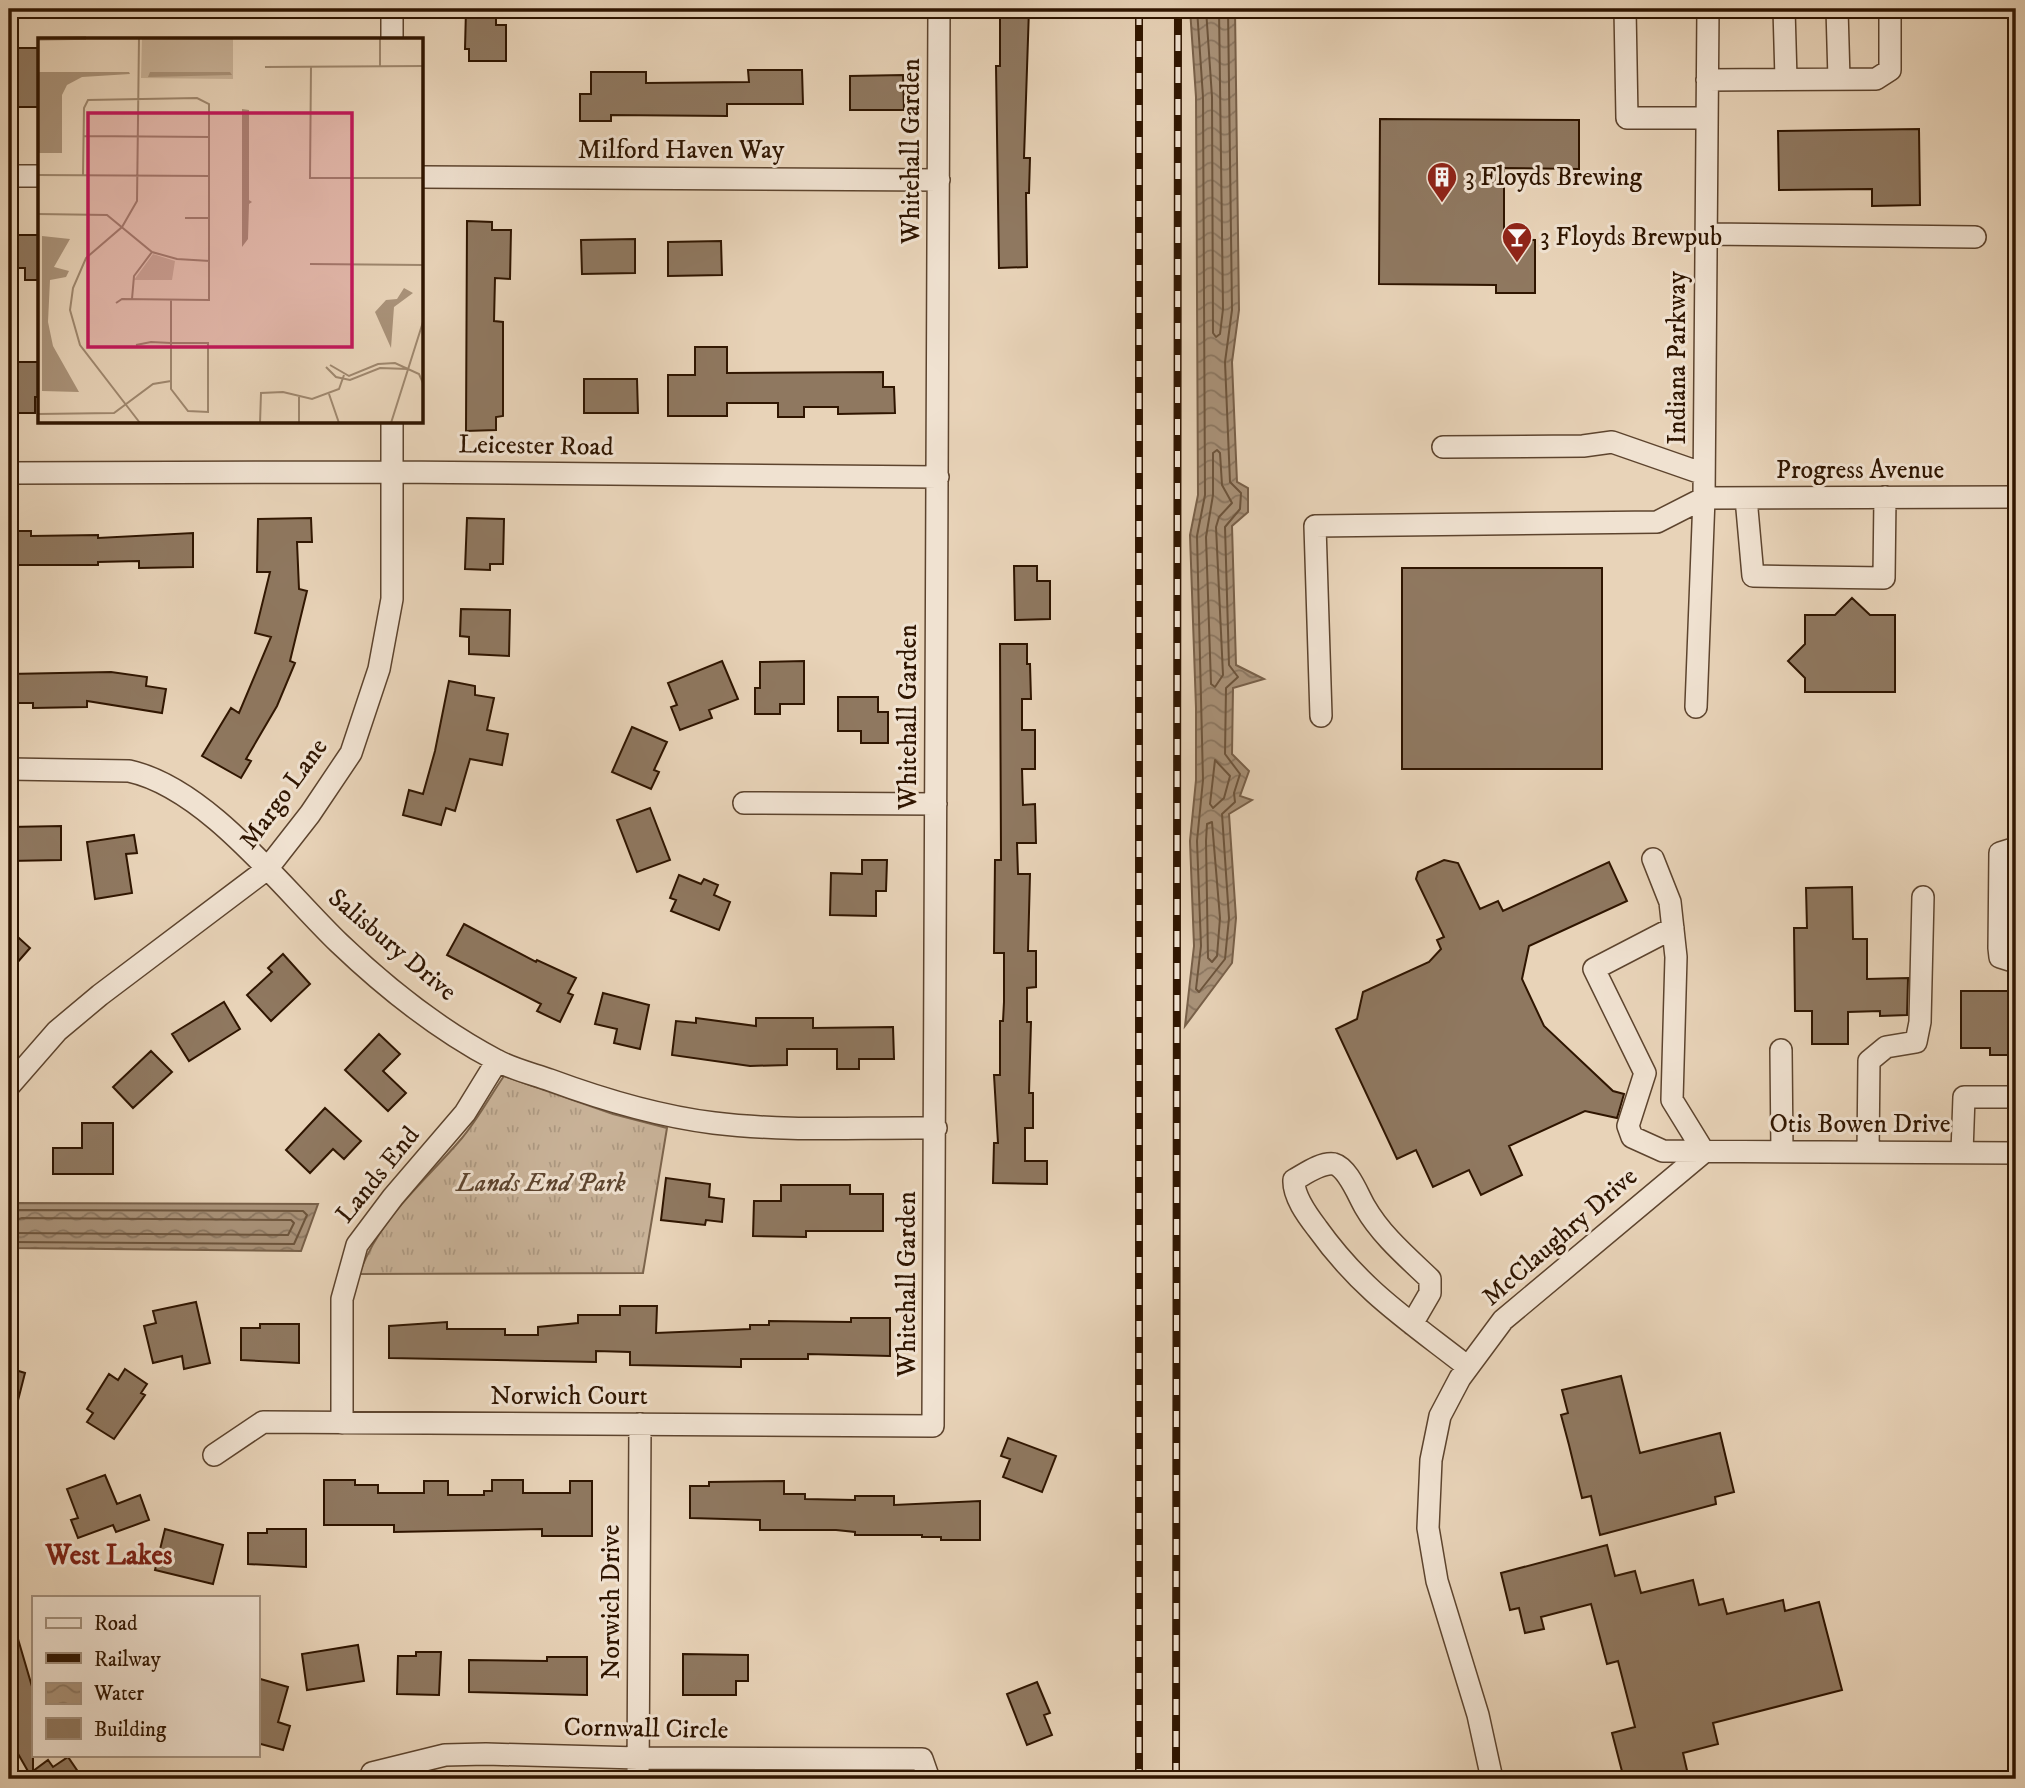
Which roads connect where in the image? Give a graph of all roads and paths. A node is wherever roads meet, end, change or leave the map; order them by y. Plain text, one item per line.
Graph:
1 (392, 9) edge
2 (939, 9) edge
3 (1625, 9) edge
4 (1707, 9) edge
5 (1784, 9) edge
6 (1837, 9) edge
7 (1890, 9) edge
8 (392, 38) edge
9 (1786, 79) junction
10 (1839, 79) junction
11 (1707, 80) junction
12 (1707, 118) junction
13 (9, 176) edge
14 (38, 176) edge
15 (424, 177) edge
16 (939, 180) junction
17 (1706, 234) junction
18 (1975, 237) dead end
19 (392, 424) edge
20 (1444, 447) dead end
21 (392, 472) junction
22 (9, 473) edge
23 (1704, 474) junction
24 (938, 477) junction
25 (1885, 497) junction
26 (2016, 497) edge
27 (1704, 498) junction
28 (1746, 498) junction
29 (1696, 707) dead end
30 (1321, 716) dead end
31 (9, 769) edge
32 (744, 803) dead end
33 (936, 804) junction
34 (2016, 848) edge
35 (1653, 859) dead end
36 (267, 869) junction
37 (1923, 897) dead end
38 (1673, 928) junction
39 (2016, 961) edge
40 (1781, 1050) dead end
41 (496, 1060) junction
42 (1645, 1073) junction
43 (9, 1086) edge
44 (2016, 1097) edge
45 (1672, 1100) junction
46 (936, 1128) junction
47 (1704, 1152) junction
48 (1782, 1152) junction
49 (1868, 1152) junction
50 (1962, 1152) junction
51 (2016, 1153) edge
52 (1412, 1324) junction
53 (1468, 1367) junction
54 (342, 1423) junction
55 (640, 1424) junction
56 (933, 1426) joint
57 (214, 1455) dead end
58 (638, 1769) edge
59 (926, 1769) edge
60 (372, 1773) dead end
61 (1492, 1779) edge

1 - 8 street
2 - 16 street, Whitehall Garden
3 - 12 street
4 - 11 street, Indiana Parkway
5 - 9 street
6 - 10 street
7 - 10 street
9 - 10 street
9 - 11 street
11 - 12 street, Indiana Parkway
12 - 17 street, Indiana Parkway
13 - 14 street
15 - 16 street, Milford Haven Way
16 - 24 street, Whitehall Garden
17 - 18 street
17 - 23 street, Indiana Parkway
19 - 21 street, Margo Lane
20 - 23 street
21 - 22 street, Leicester Road
21 - 24 street, Leicester Road
21 - 36 street, Margo Lane
23 - 27 street, Indiana Parkway
24 - 33 street, Whitehall Garden
25 - 26 street, Progress Avenue
25 - 28 street, Progress Avenue
25 - 28 street
27 - 28 street, Progress Avenue
27 - 29 street, Indiana Parkway
27 - 30 street
31 - 36 street, Salisbury Drive
32 - 33 street
33 - 46 street, Whitehall Garden
34 - 39 street
35 - 38 street
36 - 41 street, Salisbury Drive
36 - 43 street, Margo Lane
37 - 49 street
38 - 42 street
38 - 45 street
40 - 48 street
41 - 46 street, Salisbury Drive
41 - 54 street, Lands End
42 - 45 street
42 - 47 street, Otis Bowen Drive
44 - 50 street
45 - 47 street
46 - 56 street, Whitehall Garden
47 - 48 street, Otis Bowen Drive
47 - 53 street, McClaughry Drive
48 - 49 street, Otis Bowen Drive
49 - 50 street, Otis Bowen Drive
50 - 51 street, Otis Bowen Drive
52 - 52 street
52 - 53 street
53 - 61 street, McClaughry Drive
54 - 55 street, Norwich Court
54 - 57 street, Norwich Court
55 - 56 street, Norwich Court
55 - 58 street, Norwich Drive
58 - 59 street, Cornwall Circle
58 - 60 street, Cornwall Circle

